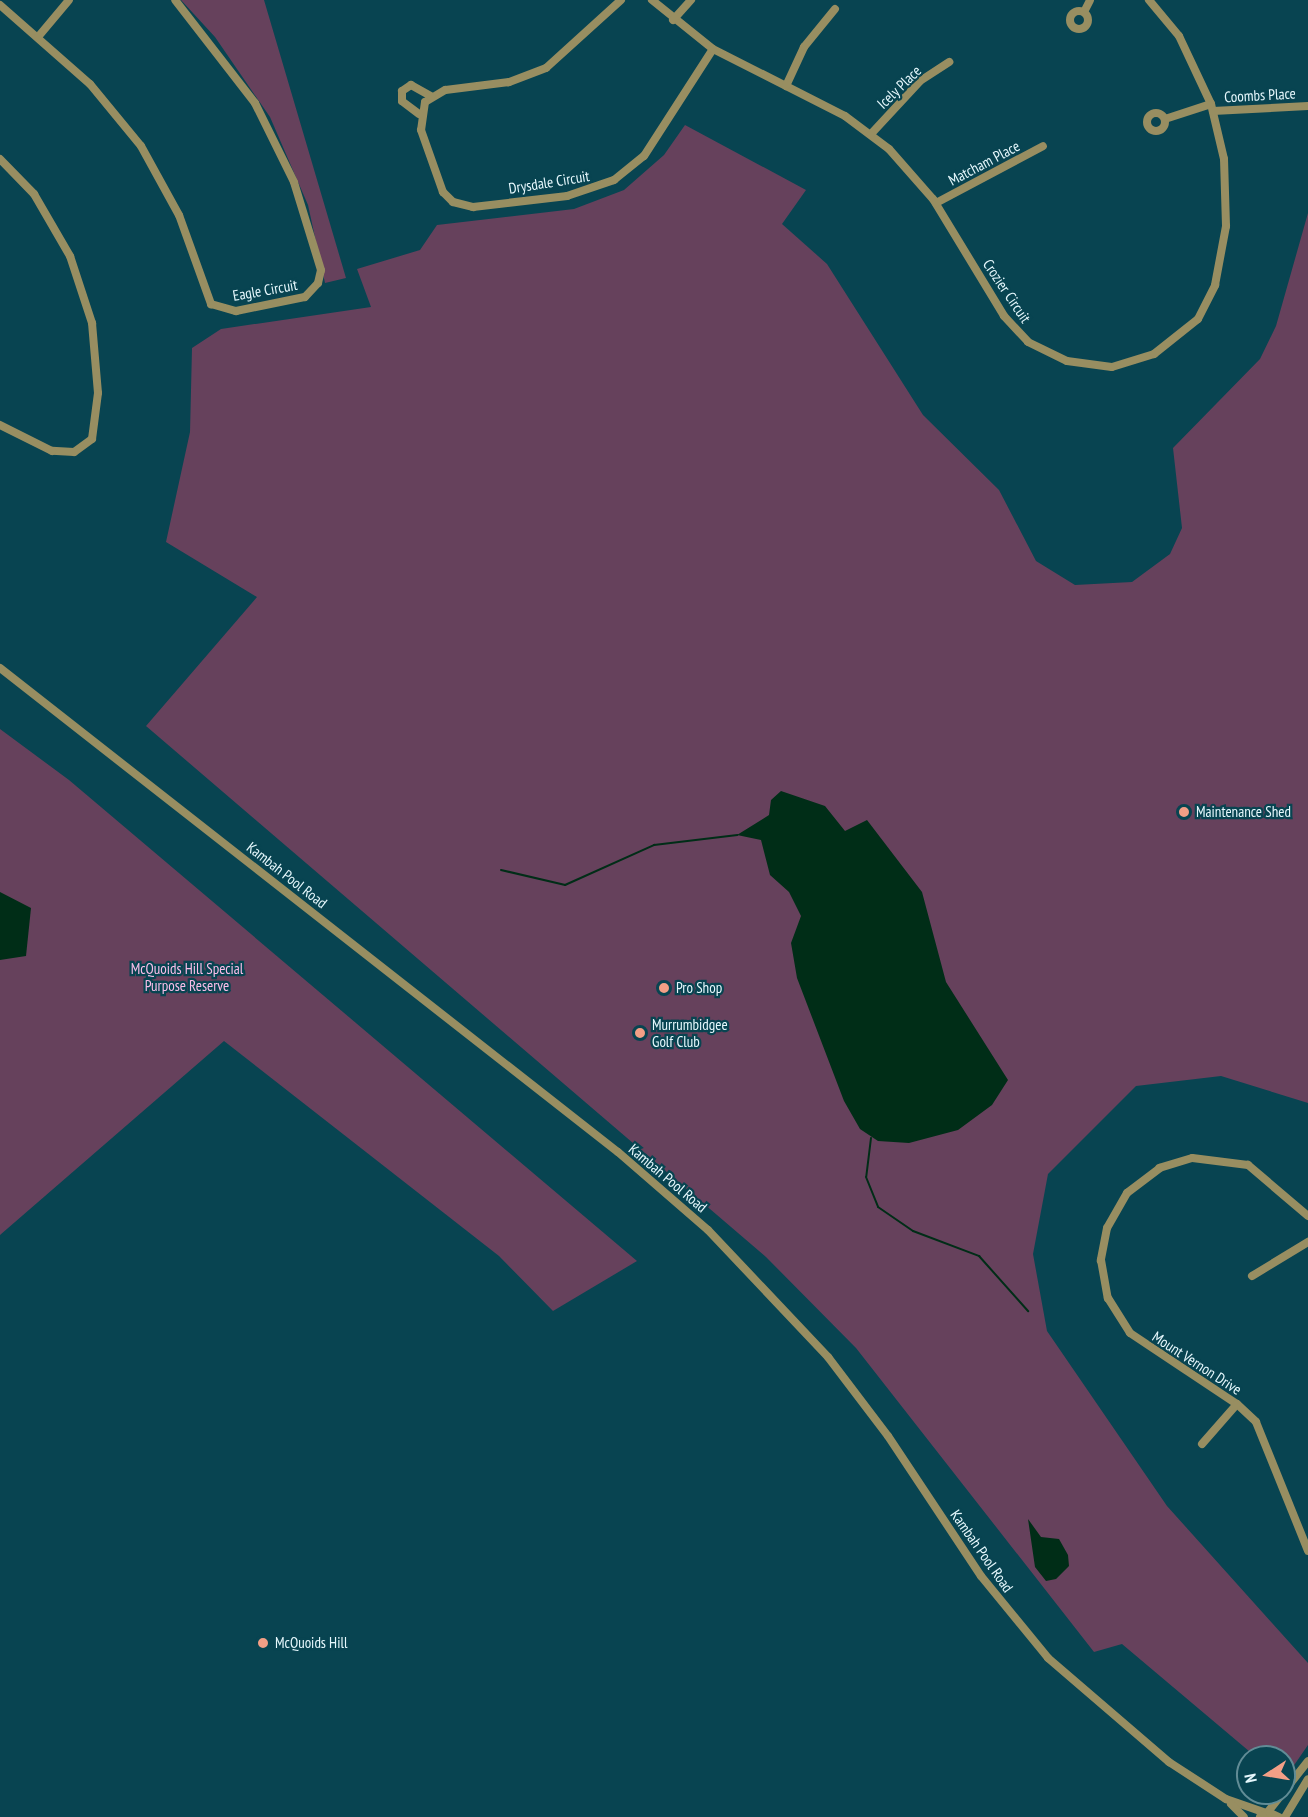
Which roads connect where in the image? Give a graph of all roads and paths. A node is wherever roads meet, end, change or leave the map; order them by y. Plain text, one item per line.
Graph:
1 (69, 0) edge
2 (175, 0) edge
3 (621, 0) edge
4 (652, 0) edge
5 (691, 0) edge
6 (1090, 0) edge
7 (1149, 0) edge
8 (0, 5) edge
9 (835, 9) dead end
10 (1084, 12) dead end
11 (673, 20) junction
12 (38, 37) junction
13 (714, 49) junction
14 (949, 62) dead end
15 (786, 86) junction
16 (431, 96) junction
17 (1308, 106) edge
18 (1212, 107) junction
19 (419, 114) junction
20 (1165, 119) dead end
21 (871, 134) junction
22 (1043, 146) dead end
23 (0, 159) edge
24 (936, 202) junction
25 (0, 425) edge
26 (0, 668) edge
27 (1308, 1216) edge
28 (1308, 1242) edge
29 (1252, 1276) dead end
30 (1237, 1404) junction
31 (1202, 1444) dead end
32 (1308, 1551) edge
33 (1308, 1761) edge
34 (1308, 1779) edge
35 (1226, 1799) junction
36 (1264, 1814) edge
37 (1245, 1817) edge
38 (1279, 1817) edge
39 (1285, 1817) edge

1 - 12 street
2 - 12 street, Eagle Circuit
3 - 16 street, Drysdale Circuit
4 - 11 street, Crozier Circuit
5 - 11 street
6 - 10 street
7 - 18 street, Crozier Circuit
8 - 12 street, Eagle Circuit
9 - 15 street
11 - 13 street, Crozier Circuit
13 - 15 street, Crozier Circuit
13 - 19 street, Drysdale Circuit
14 - 21 street, Icely Place
15 - 21 street, Crozier Circuit
16 - 19 street
16 - 19 street, Drysdale Circuit
17 - 18 street, Coombs Place
18 - 20 street
18 - 24 street, Crozier Circuit
21 - 24 street, Crozier Circuit
22 - 24 street, Matcham Place
23 - 25 street
26 - 35 street, Kambah Pool Road
27 - 30 street, Mount Vernon Drive
28 - 29 street
30 - 31 street
30 - 32 street, Mount Vernon Drive
33 - 36 street
34 - 39 street
35 - 36 street, Kambah Pool Road
35 - 37 street, Kambah Pool Road
36 - 38 street, Kambah Pool Road

